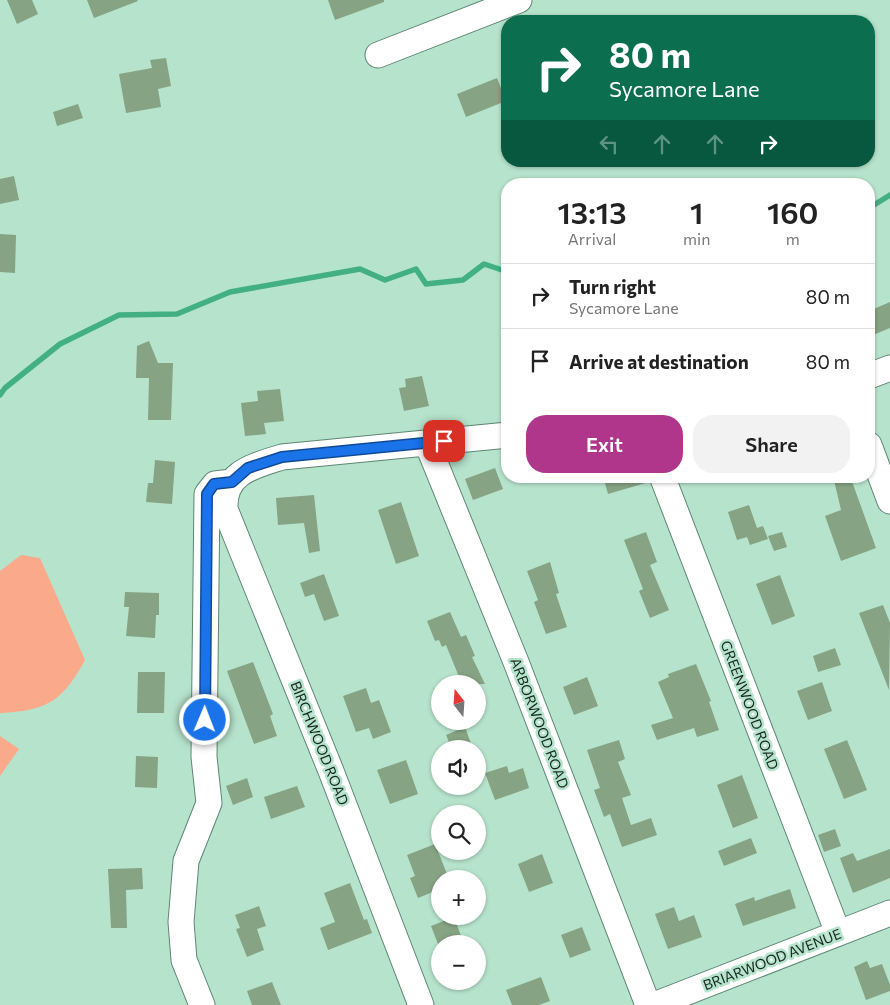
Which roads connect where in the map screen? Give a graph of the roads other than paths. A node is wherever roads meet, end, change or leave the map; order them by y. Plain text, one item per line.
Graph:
1 (518, 0) edge
2 (378, 55) dead end
3 (890, 368) edge
4 (875, 374) edge
5 (501, 436) edge
6 (427, 443) junction
7 (875, 461) edge
8 (232, 482) junction
9 (665, 483) edge
10 (890, 500) edge
11 (890, 913) edge
12 (838, 934) junction
13 (202, 1005) edge
14 (421, 1005) edge
15 (648, 1005) edge
16 (654, 1005) edge

1 - 2 street
3 - 4 street
5 - 6 street
6 - 8 street
6 - 15 street, ARBORWOOD ROAD
7 - 10 street
8 - 13 street
8 - 14 street, BIRCHWOOD ROAD
9 - 12 street, GREENWOOD ROAD
11 - 12 street, BRIARWOOD AVENUE
12 - 16 street, BRIARWOOD AVENUE

